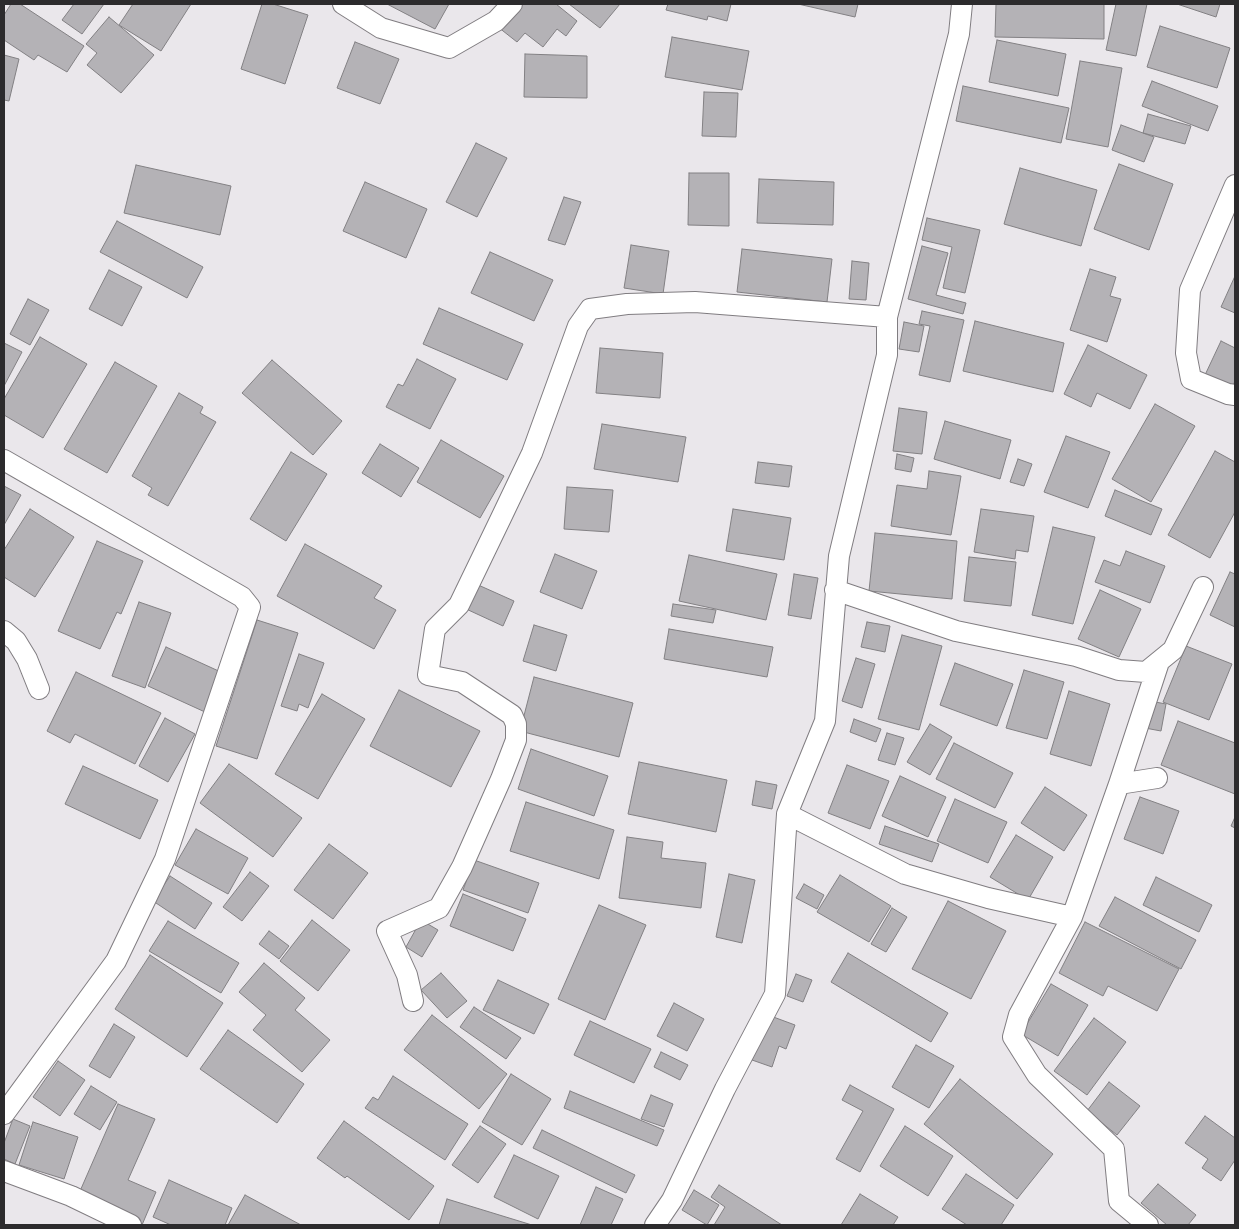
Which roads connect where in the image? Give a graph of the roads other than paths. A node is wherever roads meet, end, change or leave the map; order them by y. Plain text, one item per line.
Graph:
1 (343, 4) edge
2 (512, 4) edge
3 (962, 4) edge
4 (1235, 185) edge
5 (887, 317) junction
6 (1235, 394) edge
7 (4, 460) edge
8 (1203, 587) dead end
9 (835, 590) junction
10 (4, 632) edge
11 (1159, 662) junction
12 (39, 689) dead end
13 (1157, 778) dead end
14 (1119, 784) junction
15 (787, 814) junction
16 (1072, 917) junction
17 (413, 1001) dead end
18 (4, 1114) edge
19 (4, 1171) edge
20 (131, 1225) edge
21 (655, 1225) edge
22 (1148, 1225) edge

1 - 2 street
3 - 5 street
4 - 6 street
5 - 9 street
5 - 17 street
7 - 18 street
8 - 11 street
9 - 11 street
9 - 15 street
10 - 12 street
11 - 14 street
13 - 14 street
14 - 16 street
15 - 16 street
15 - 21 street
16 - 22 street
19 - 20 street

